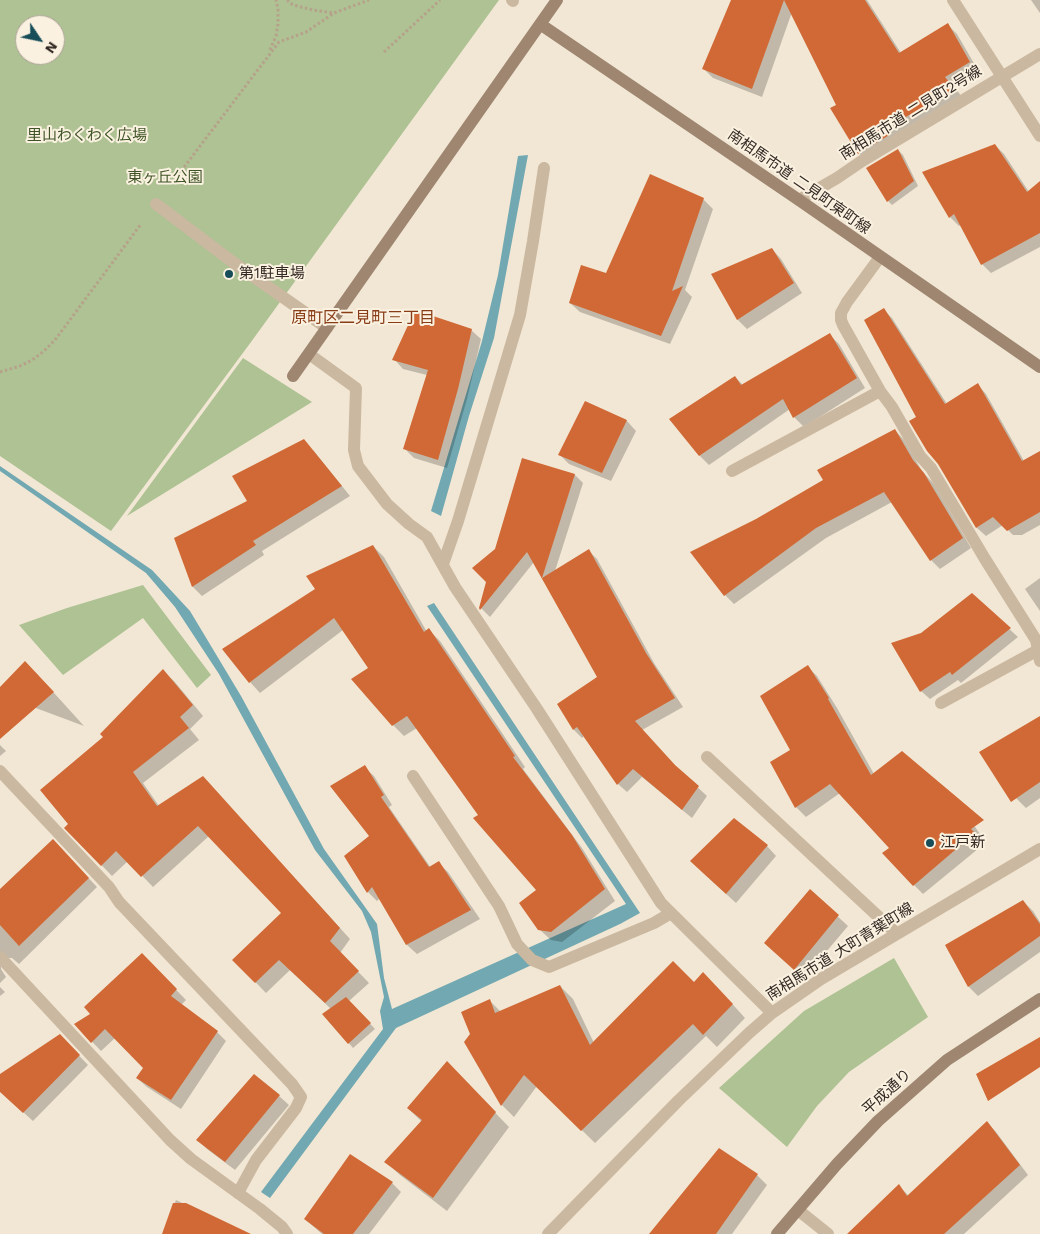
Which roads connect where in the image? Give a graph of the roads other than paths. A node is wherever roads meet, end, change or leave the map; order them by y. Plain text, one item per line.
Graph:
1 (557, 0) edge
2 (953, 0) edge
3 (540, 24) junction
4 (1040, 54) edge
5 (1003, 76) junction
6 (1040, 136) edge
7 (544, 168) dead end
8 (799, 200) junction
9 (156, 204) road end
10 (880, 257) junction
11 (327, 328) junction
12 (309, 354) junction
13 (1040, 367) edge
14 (293, 376) dead end
15 (880, 391) junction
16 (732, 471) dead end
17 (443, 564) junction
18 (1039, 655) edge
19 (941, 703) dead end
20 (707, 756) dead end
21 (0, 771) edge
22 (413, 776) dead end
23 (1038, 854) edge
24 (671, 913) junction
25 (897, 934) junction
26 (0, 957) edge
27 (1040, 999) edge
28 (772, 1013) junction
29 (238, 1193) junction
30 (798, 1210) junction
31 (288, 1234) edge
32 (548, 1234) edge
33 (777, 1234) edge
34 (828, 1234) edge

1 - 3 street
2 - 5 street
3 - 8 street, 南相馬市道 二見町東町線
3 - 11 street
4 - 5 street, 南相馬市道 二見町2号線
5 - 6 street
5 - 8 street, 南相馬市道 二見町2号線
7 - 17 street
8 - 10 street, 南相馬市道 二見町東町線
9 - 11 street
10 - 13 street, 南相馬市道 二見町東町線
10 - 15 street
11 - 12 street
12 - 14 street
12 - 17 street
15 - 16 street
15 - 18 street
17 - 24 street
18 - 19 street
20 - 25 street
21 - 29 street
22 - 24 street
23 - 25 street, 南相馬市道 大町青葉町線
24 - 28 street
25 - 28 street, 南相馬市道 大町青葉町線
26 - 29 street
27 - 30 street, 平成通り
28 - 32 street, 南相馬市道 大町青葉町線
29 - 31 street
30 - 33 street, 平成通り
30 - 34 street

